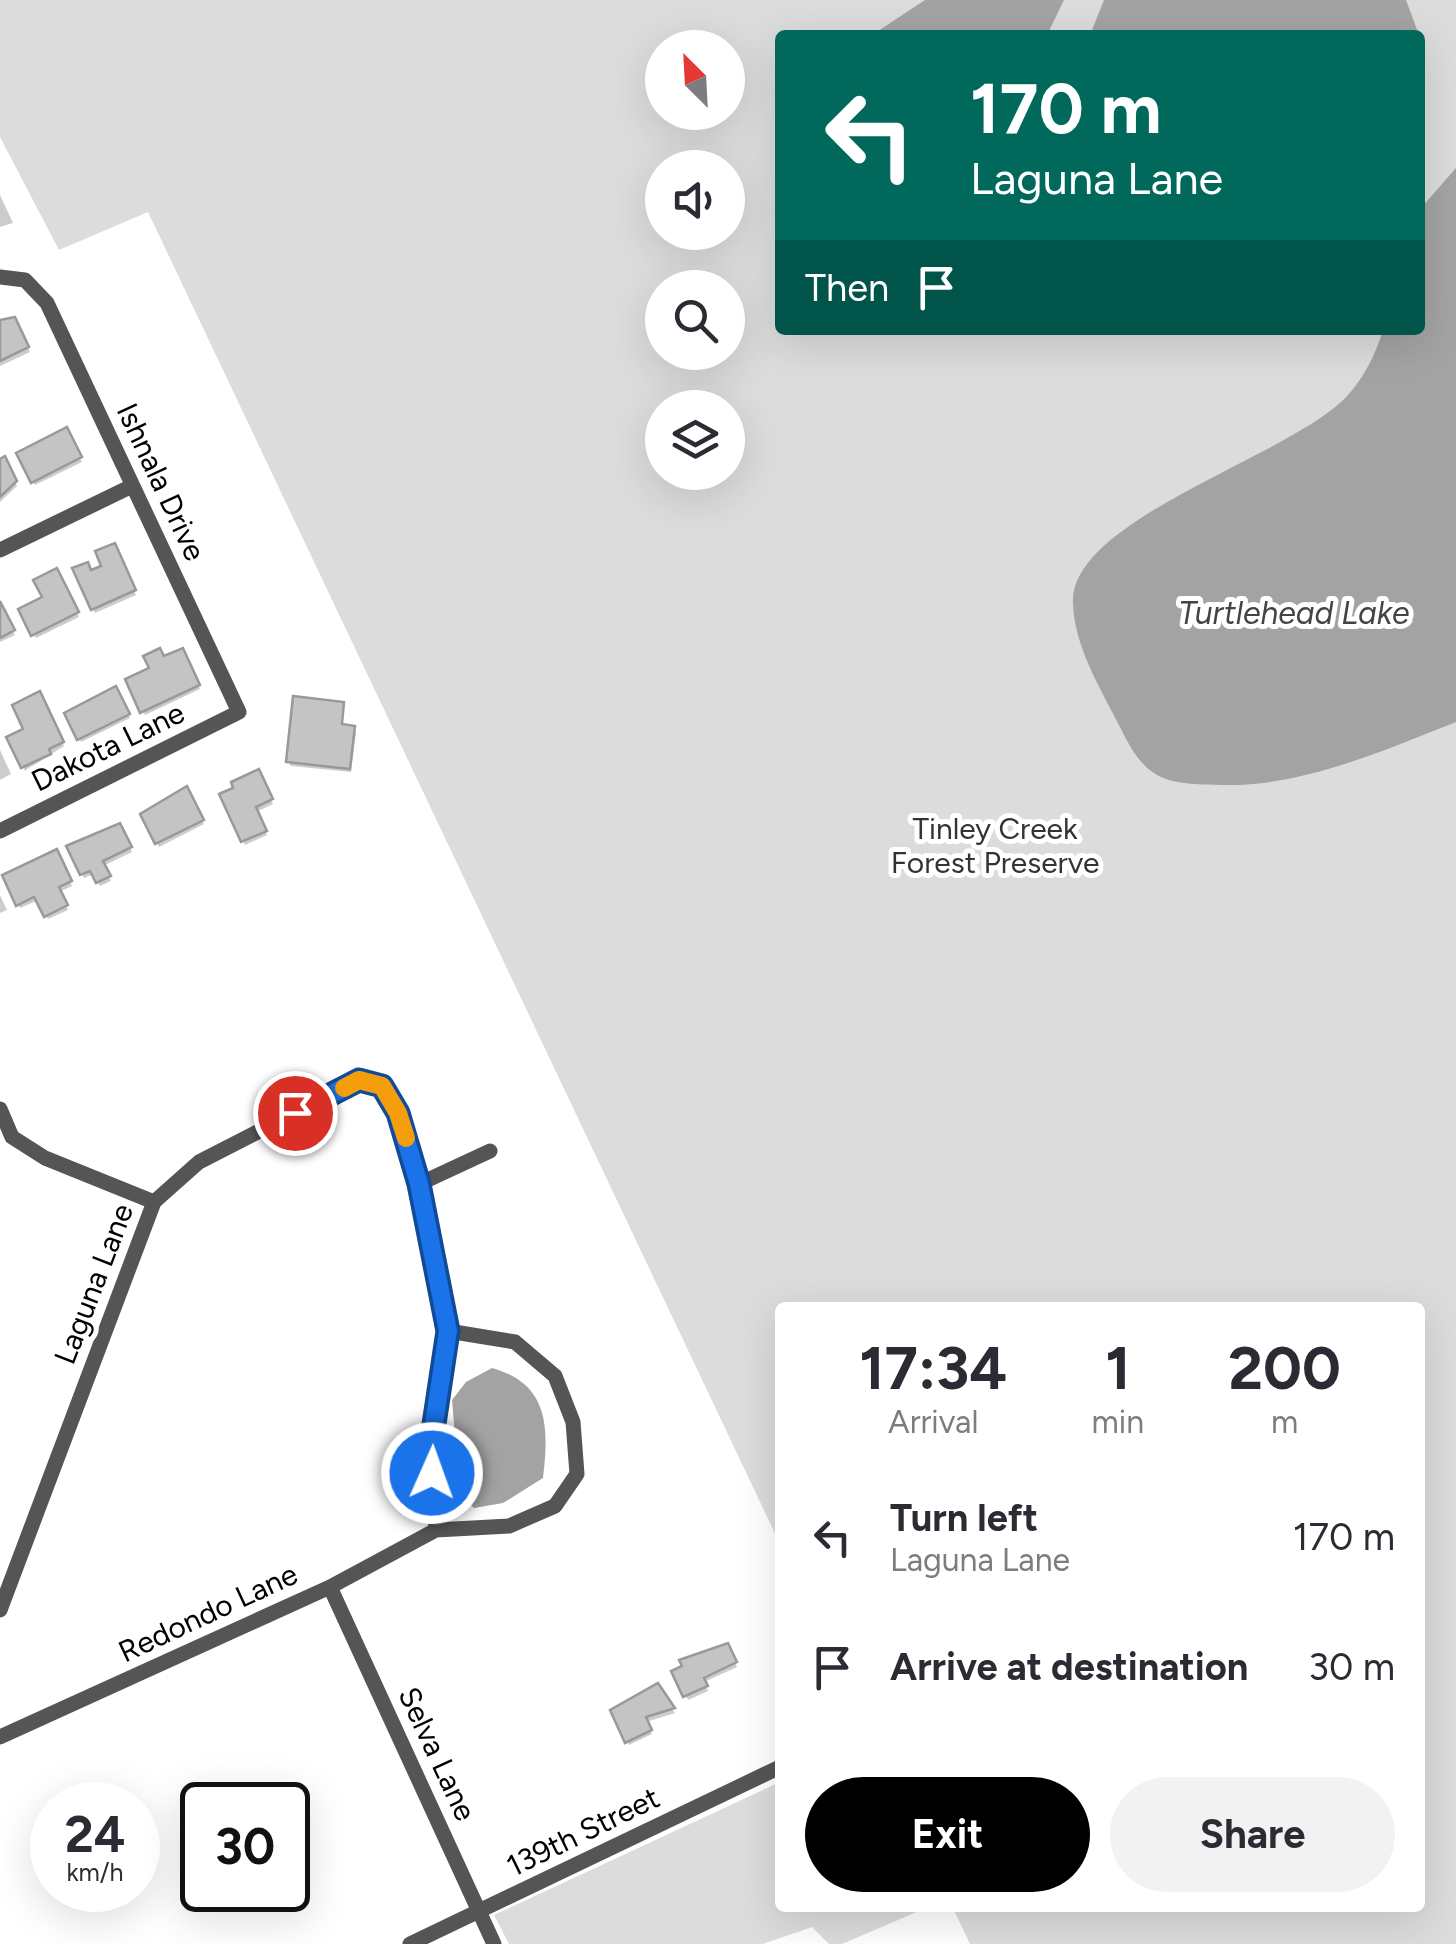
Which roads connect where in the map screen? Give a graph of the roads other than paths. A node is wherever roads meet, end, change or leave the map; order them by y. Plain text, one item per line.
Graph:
1 (0, 277) edge
2 (132, 486) junction
3 (0, 550) edge
4 (240, 712) joint
5 (0, 831) edge
6 (0, 1110) edge
7 (490, 1151) dead end
8 (419, 1184) junction
9 (154, 1202) junction
10 (448, 1331) junction
11 (436, 1530) junction
12 (330, 1588) junction
13 (0, 1610) edge
14 (0, 1737) edge
15 (775, 1769) edge
16 (479, 1912) junction
17 (410, 1944) edge
18 (494, 1944) edge

1 - 2 street, Ishnala Drive
2 - 3 street
2 - 4 street, Ishnala Drive
4 - 5 street, Dakota Lane
6 - 9 street
7 - 8 street
8 - 9 street, Laguna Lane
8 - 10 street
9 - 13 street, Laguna Lane
10 - 11 street
10 - 11 street, Redondo Lane
11 - 12 street, Redondo Lane
12 - 14 street, Redondo Lane
12 - 16 street, Selva Lane
15 - 16 street, 139th Street
16 - 17 street, 139th Street
16 - 18 street, Selva Lane

